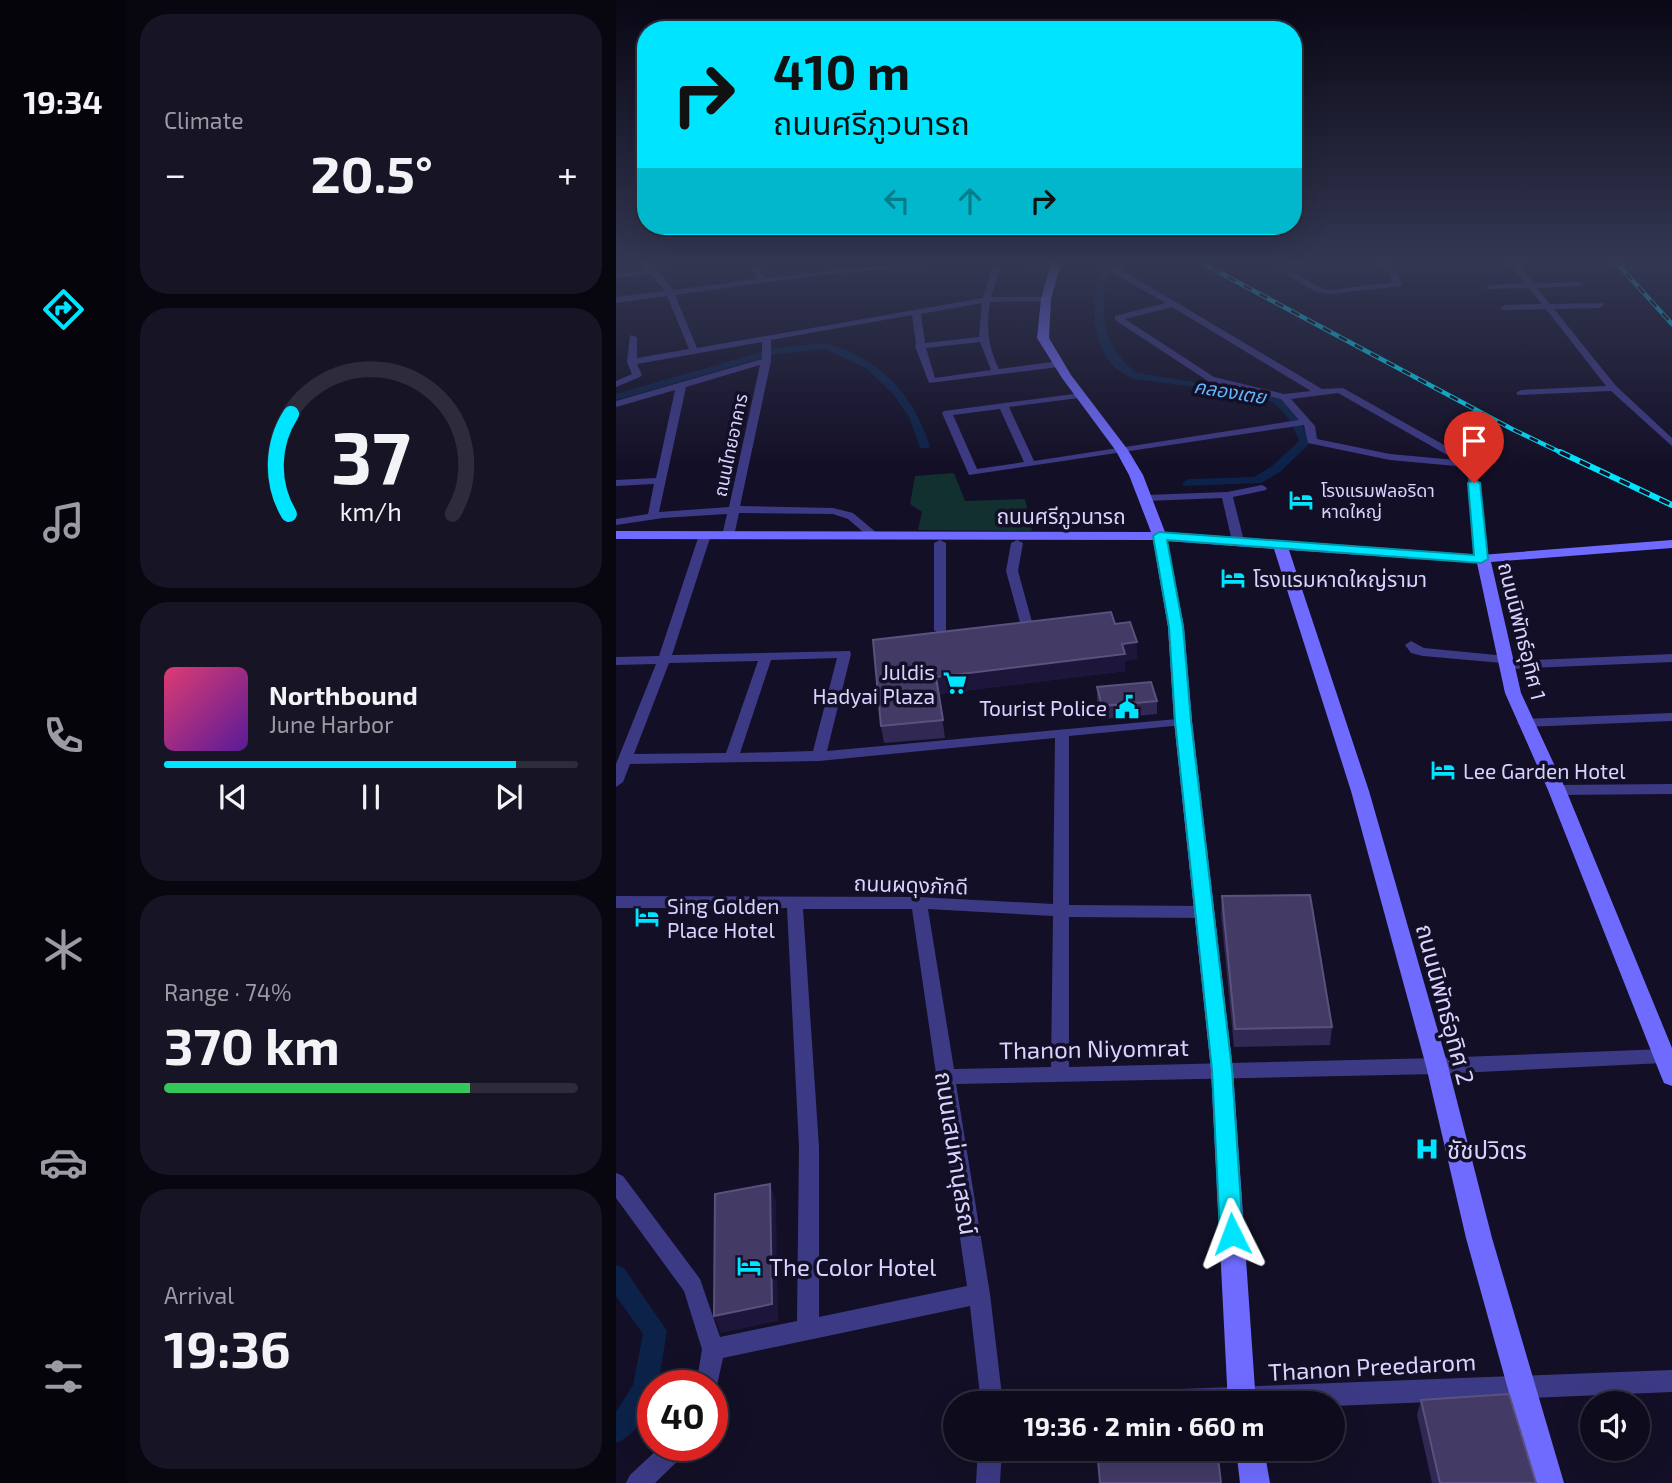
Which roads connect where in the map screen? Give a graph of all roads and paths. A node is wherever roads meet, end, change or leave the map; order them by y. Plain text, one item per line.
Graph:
1 (685, 329) edge
2 (831, 329) edge
3 (919, 329) edge
4 (983, 329) edge
5 (1044, 329) edge
6 (1135, 329) edge
7 (1216, 329) edge
8 (1567, 329) edge
9 (633, 337) dead end
10 (982, 339) junction
11 (767, 342) junction
12 (919, 346) junction
13 (694, 351) junction
14 (766, 359) junction
15 (632, 362) junction
16 (1059, 364) junction
17 (996, 372) junction
18 (616, 384) edge
19 (681, 386) junction
20 (1613, 388) junction
21 (1320, 392) junction
22 (1521, 393) dead end
23 (1079, 395) junction
24 (1284, 397) junction
25 (616, 404) edge
26 (1003, 405) junction
27 (1306, 422) junction
28 (1672, 443) edge
29 (1122, 450) junction
30 (1030, 464) junction
31 (1472, 465) junction
32 (660, 481) junction
33 (616, 484) edge
34 (1262, 488) dead end
35 (1227, 495) junction
36 (1146, 498) junction
37 (734, 511) junction
38 (653, 516) junction
39 (616, 522) edge
40 (616, 535) edge
41 (729, 536) junction
42 (874, 536) junction
43 (703, 538) junction
44 (1160, 540) junction
45 (616, 541) edge
46 (1238, 541) junction
47 (940, 543) junction
48 (1017, 543) junction
49 (1672, 544) edge
50 (1281, 547) junction
51 (1672, 555) edge
52 (1484, 563) junction
53 (1026, 622) edge
54 (940, 630) edge
55 (1411, 645) dead end
56 (766, 657) junction
57 (1672, 657) edge
58 (664, 660) junction
59 (616, 661) edge
60 (1507, 662) junction
61 (1672, 717) edge
62 (1183, 721) junction
63 (1524, 723) junction
64 (1062, 733) junction
65 (819, 756) junction
66 (731, 758) junction
67 (626, 759) junction
68 (616, 782) edge
69 (1672, 789) edge
70 (1557, 790) junction
71 (616, 902) edge
72 (795, 902) junction
73 (919, 903) junction
74 (1062, 911) junction
75 (1204, 912) junction
76 (1664, 1056) junction
77 (1437, 1066) junction
78 (1222, 1070) junction
79 (1060, 1074) junction
80 (1672, 1076) edge
81 (946, 1077) junction
82 (616, 1182) edge
83 (979, 1294) junction
84 (808, 1329) junction
85 (713, 1349) junction
86 (710, 1370) edge
87 (1672, 1381) edge
88 (1523, 1385) junction
89 (990, 1391) edge
90 (1241, 1391) edge
91 (1345, 1395) edge
92 (661, 1461) edge
93 (989, 1461) edge
94 (1252, 1461) edge
95 (638, 1483) edge
96 (988, 1483) edge
97 (1255, 1483) edge
98 (1549, 1483) edge

1 - 13 street
2 - 11 street
3 - 12 street
4 - 10 street
5 - 16 street
6 - 24 street
7 - 21 street
8 - 20 street
9 - 15 street
10 - 12 street
10 - 17 street
11 - 13 street
11 - 14 street, ถนนไทยอาคาร
12 - 17 street
13 - 15 street
14 - 19 street
14 - 37 street, ถนนไทยอาคาร
15 - 18 street
16 - 17 street
16 - 23 street
19 - 25 street
19 - 32 street
20 - 22 street
20 - 28 street
21 - 24 street
21 - 31 street
23 - 26 street
23 - 29 street
24 - 27 street
26 - 30 street
26 - 30 street
27 - 29 street
27 - 31 street
29 - 30 street
29 - 36 street
31 - 52 street, ถนนนิพัทธ์อุทิศ 1
32 - 33 street
32 - 38 street
34 - 35 street
35 - 36 street
35 - 46 street
36 - 44 street
37 - 38 street
37 - 41 street, ถนนไทยอาคาร
37 - 42 street
38 - 39 street
40 - 43 street, ถนนศรีภูวนารถ
41 - 42 street, ถนนศรีภูวนารถ
41 - 43 street, ถนนศรีภูวนารถ
42 - 44 street, ถนนศรีภูวนารถ
43 - 45 street, ถนนศรีภูวนารถ
43 - 47 street, ถนนศรีภูวนารถ
43 - 58 street
44 - 46 street, ถนนศรีภูวนารถ
44 - 48 street, ถนนศรีภูวนารถ
44 - 50 street, ถนนศรีภูวนารถ
44 - 62 street
46 - 50 street, ถนนศรีภูวนารถ
47 - 48 street, ถนนศรีภูวนารถ
47 - 54 street
48 - 53 street
49 - 52 street, ถนนศรีภูวนารถ
50 - 52 street, ถนนศรีภูวนารถ
50 - 77 street, ถนนนิพัทธ์อุทิศ 2
51 - 52 street, ถนนศรีภูวนารถ
52 - 60 street, ถนนนิพัทธ์อุทิศ 1
55 - 60 street
56 - 58 street
56 - 65 street
56 - 66 street
57 - 60 street
58 - 59 street
58 - 67 street
60 - 63 street, ถนนนิพัทธ์อุทิศ 1
61 - 63 street
62 - 64 street
62 - 75 street
63 - 70 street, ถนนนิพัทธ์อุทิศ 1
64 - 65 street
64 - 74 street
65 - 66 street
66 - 67 street
67 - 68 street
69 - 70 street
70 - 76 street, ถนนนิพัทธ์อุทิศ 1
71 - 72 street, ถนนผดุงภักดี
72 - 73 street, ถนนผดุงภักดี
72 - 84 street
73 - 74 street, ถนนผดุงภักดี
73 - 81 street, ถนนเสน่หานุสรณ์
74 - 75 street, ถนนผดุงภักดี
74 - 79 street
75 - 78 street
76 - 77 street, Thanon Niyomrat
76 - 80 street, ถนนนิพัทธ์อุทิศ 1
77 - 78 street, Thanon Niyomrat
77 - 88 street, ถนนนิพัทธ์อุทิศ 2
78 - 79 street, Thanon Niyomrat
78 - 90 street
79 - 81 street, Thanon Niyomrat
81 - 83 street, ถนนเสน่หานุสรณ์
82 - 85 street
83 - 84 street
83 - 89 street, ถนนเสน่หานุสรณ์
84 - 85 street
85 - 86 street
87 - 88 street, Thanon Preedarom
88 - 91 street, Thanon Preedarom
88 - 98 street, ถนนนิพัทธ์อุทิศ 2
92 - 95 street
93 - 96 street
94 - 97 street

